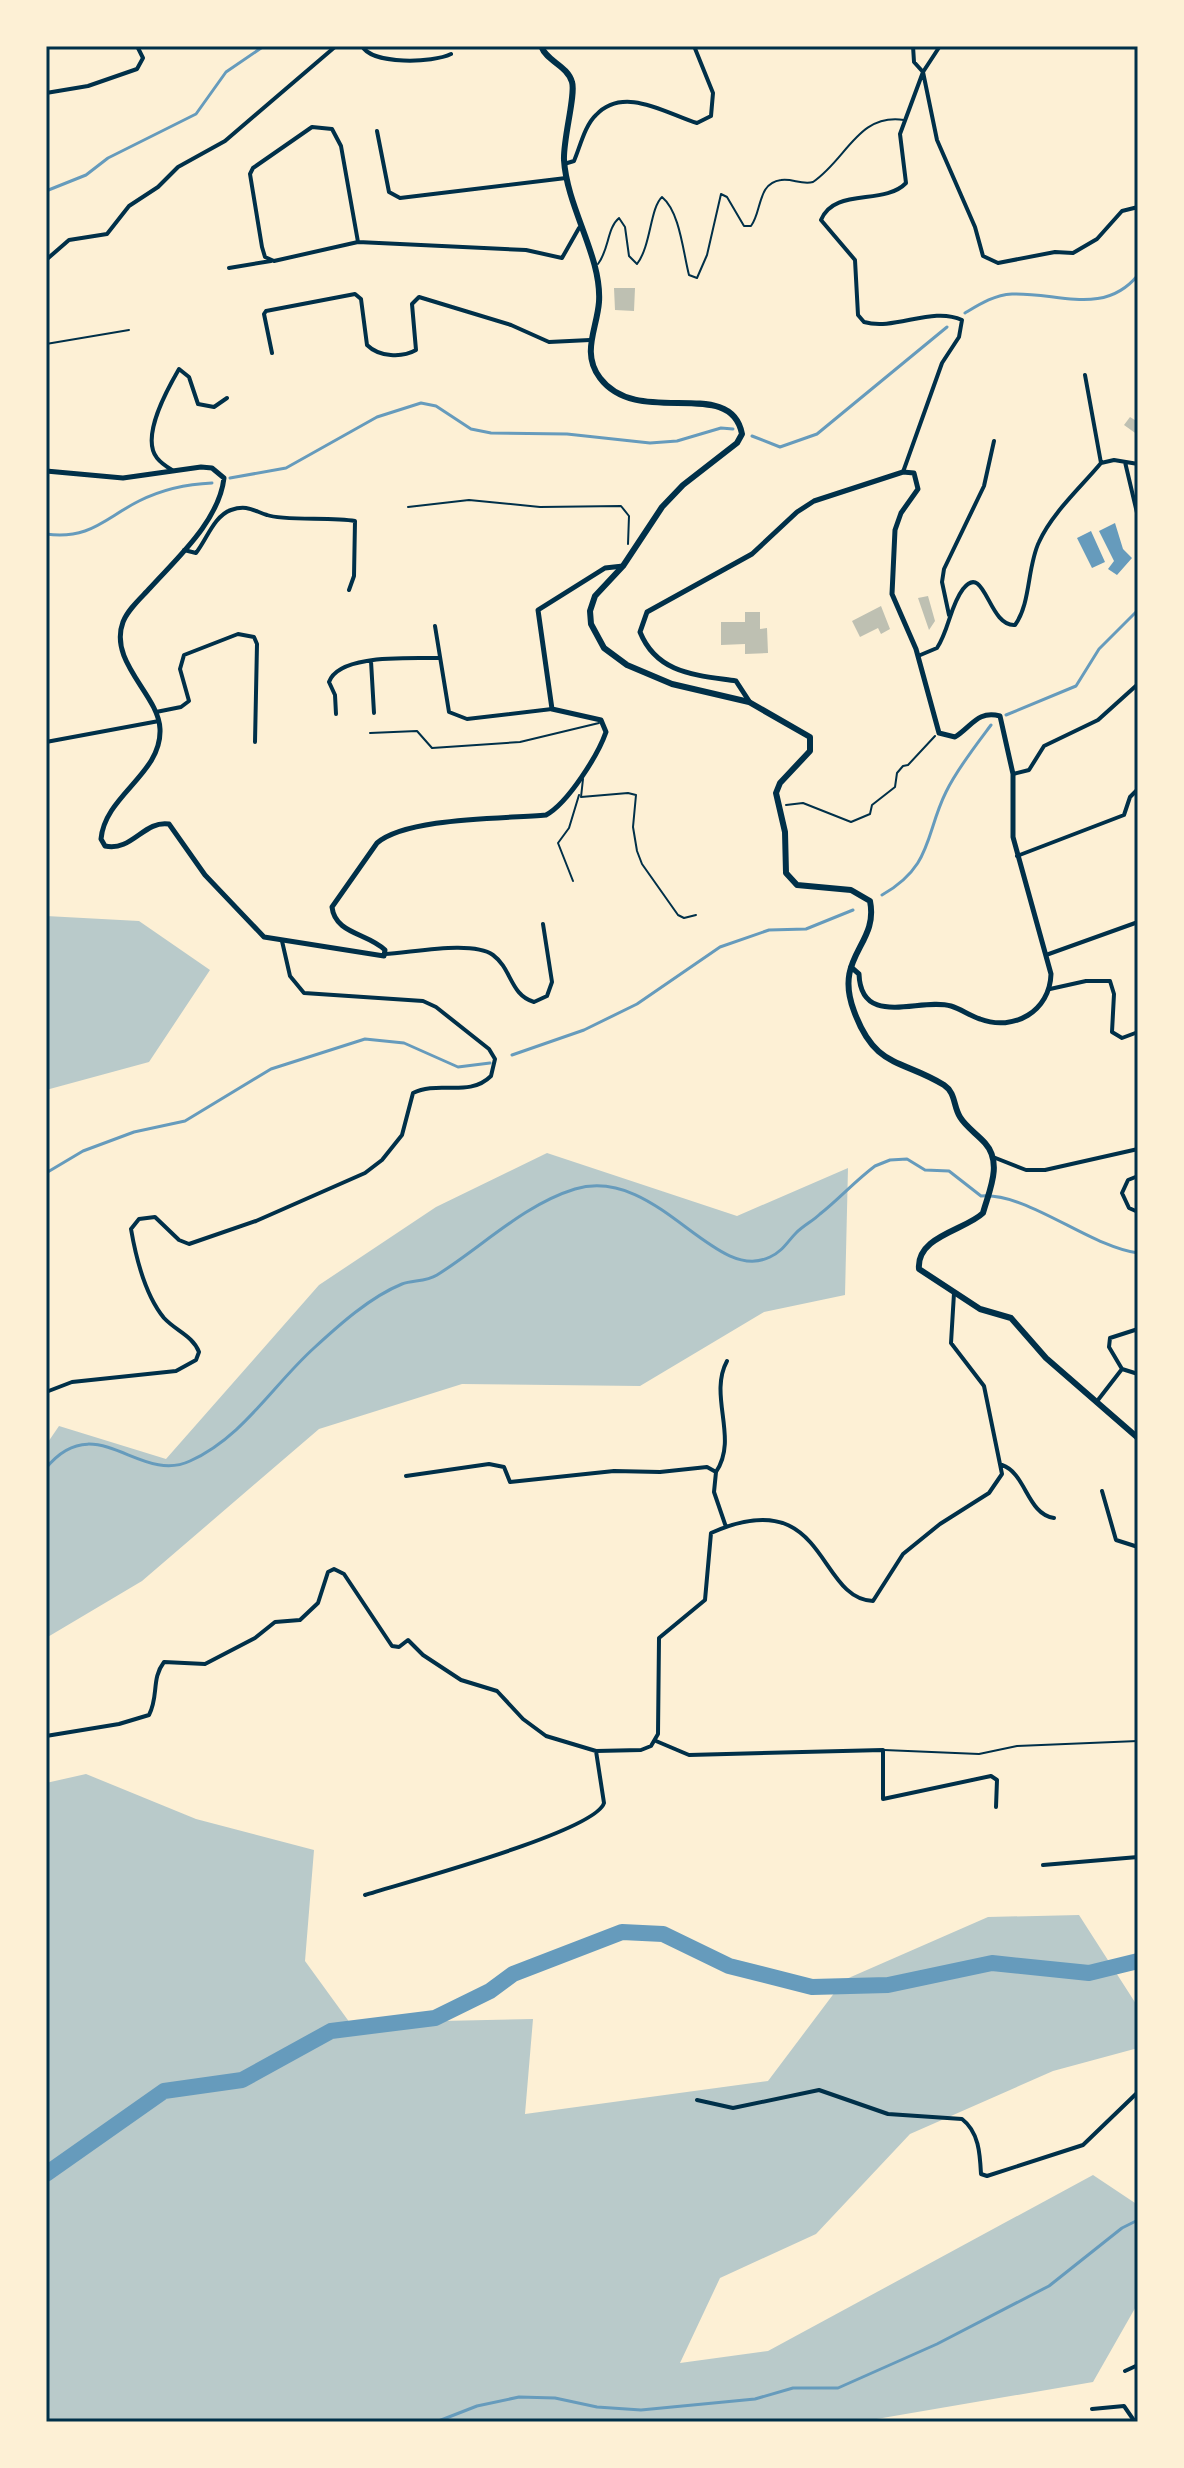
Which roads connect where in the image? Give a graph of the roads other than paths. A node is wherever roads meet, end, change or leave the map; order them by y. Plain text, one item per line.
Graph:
1 (137, 46) edge
2 (336, 46) edge
3 (362, 46) edge
4 (541, 46) edge
5 (694, 46) edge
6 (913, 46) edge
7 (940, 46) edge
8 (451, 54) dead end
9 (923, 72) junction
10 (46, 93) edge
11 (904, 120) junction
12 (377, 131) dead end
13 (564, 164) junction
14 (566, 178) junction
15 (1138, 207) edge
16 (579, 228) junction
17 (358, 242) junction
18 (46, 260) edge
19 (274, 261) junction
20 (593, 266) junction
21 (229, 268) dead end
22 (129, 330) dead end
23 (590, 340) junction
24 (46, 344) edge
25 (272, 353) dead end
26 (1085, 375) dead end
27 (227, 398) dead end
28 (994, 441) dead end
29 (1125, 462) junction
30 (1101, 463) junction
31 (1138, 464) edge
32 (172, 470) junction
33 (46, 471) edge
34 (903, 472) junction
35 (1138, 517) edge
36 (184, 550) junction
37 (623, 566) junction
38 (349, 590) dead end
39 (950, 618) junction
40 (435, 626) dead end
41 (918, 656) junction
42 (440, 658) junction
43 (371, 661) junction
44 (1138, 684) edge
45 (749, 702) junction
46 (552, 709) junction
47 (153, 712) junction
48 (374, 713) dead end
49 (336, 714) dead end
50 (159, 721) junction
51 (604, 722) junction
52 (370, 733) dead end
53 (46, 742) edge
54 (255, 742) dead end
55 (585, 770) junction
56 (1013, 774) junction
57 (1138, 789) edge
58 (580, 794) junction
59 (1017, 856) junction
60 (573, 881) dead end
61 (696, 915) dead end
62 (1138, 922) edge
63 (543, 924) dead end
64 (282, 941) junction
65 (385, 954) junction
66 (1046, 955) junction
67 (849, 965) junction
68 (1050, 989) junction
69 (1138, 1032) edge
70 (1138, 1149) edge
71 (993, 1157) junction
72 (1138, 1176) edge
73 (1138, 1212) edge
74 (955, 1290) junction
75 (1138, 1329) edge
76 (727, 1361) dead end
77 (1122, 1369) junction
78 (1138, 1374) edge
79 (46, 1392) edge
80 (1098, 1400) junction
81 (1138, 1438) edge
82 (1002, 1465) junction
83 (716, 1472) junction
84 (406, 1476) dead end
85 (1102, 1491) dead end
86 (1054, 1518) dead end
87 (726, 1527) junction
88 (1138, 1547) edge
89 (46, 1736) edge
90 (656, 1741) junction
91 (1138, 1741) edge
92 (883, 1750) junction
93 (596, 1751) junction
94 (996, 1807) dead end
95 (1138, 1857) edge
96 (1043, 1865) dead end
97 (365, 1895) dead end
98 (1138, 2092) edge
99 (697, 2100) dead end
100 (1138, 2365) edge
101 (1125, 2371) dead end
102 (1092, 2409) dead end
103 (1135, 2422) edge

1 - 10 street
2 - 18 street
3 - 8 street
4 - 13 main road
5 - 13 street
6 - 9 street
7 - 9 street
9 - 11 street
9 - 15 street
11 - 20 lane
11 - 34 street
12 - 14 street
13 - 14 main road
14 - 16 main road
16 - 17 street
16 - 20 main road
17 - 19 street
17 - 19 street
19 - 21 street
20 - 23 main road
22 - 24 lane
23 - 25 street
23 - 37 main road
26 - 30 street
27 - 32 street
28 - 39 street
29 - 30 street
29 - 31 street
29 - 35 street
30 - 39 street
32 - 33 street
32 - 36 street
34 - 41 street
34 - 45 street
36 - 38 street
36 - 47 street
37 - 45 main road
37 - 46 street
39 - 41 street
40 - 42 street
41 - 56 street
42 - 43 street
42 - 46 street
43 - 48 street
43 - 49 street
44 - 56 street
45 - 67 main road
46 - 51 street
47 - 50 street
47 - 54 street
50 - 53 street
50 - 64 street
51 - 52 lane
51 - 55 street
55 - 58 lane
55 - 65 street
56 - 59 street
57 - 59 street
58 - 60 lane
58 - 61 lane
59 - 66 street
62 - 66 street
63 - 65 street
64 - 65 street
64 - 79 street
66 - 68 street
67 - 68 street
67 - 71 main road
68 - 69 street
70 - 71 street
71 - 74 main road
72 - 73 street
74 - 80 main road
74 - 82 street
75 - 77 street
76 - 83 street
77 - 78 street
77 - 80 street
80 - 81 main road
82 - 86 street
82 - 87 street
83 - 84 street
83 - 87 street
85 - 88 street
87 - 90 street
89 - 93 street
90 - 92 street
90 - 93 street
91 - 92 lane
92 - 94 street
93 - 97 street
95 - 96 street
98 - 99 street
100 - 101 street
102 - 103 street

